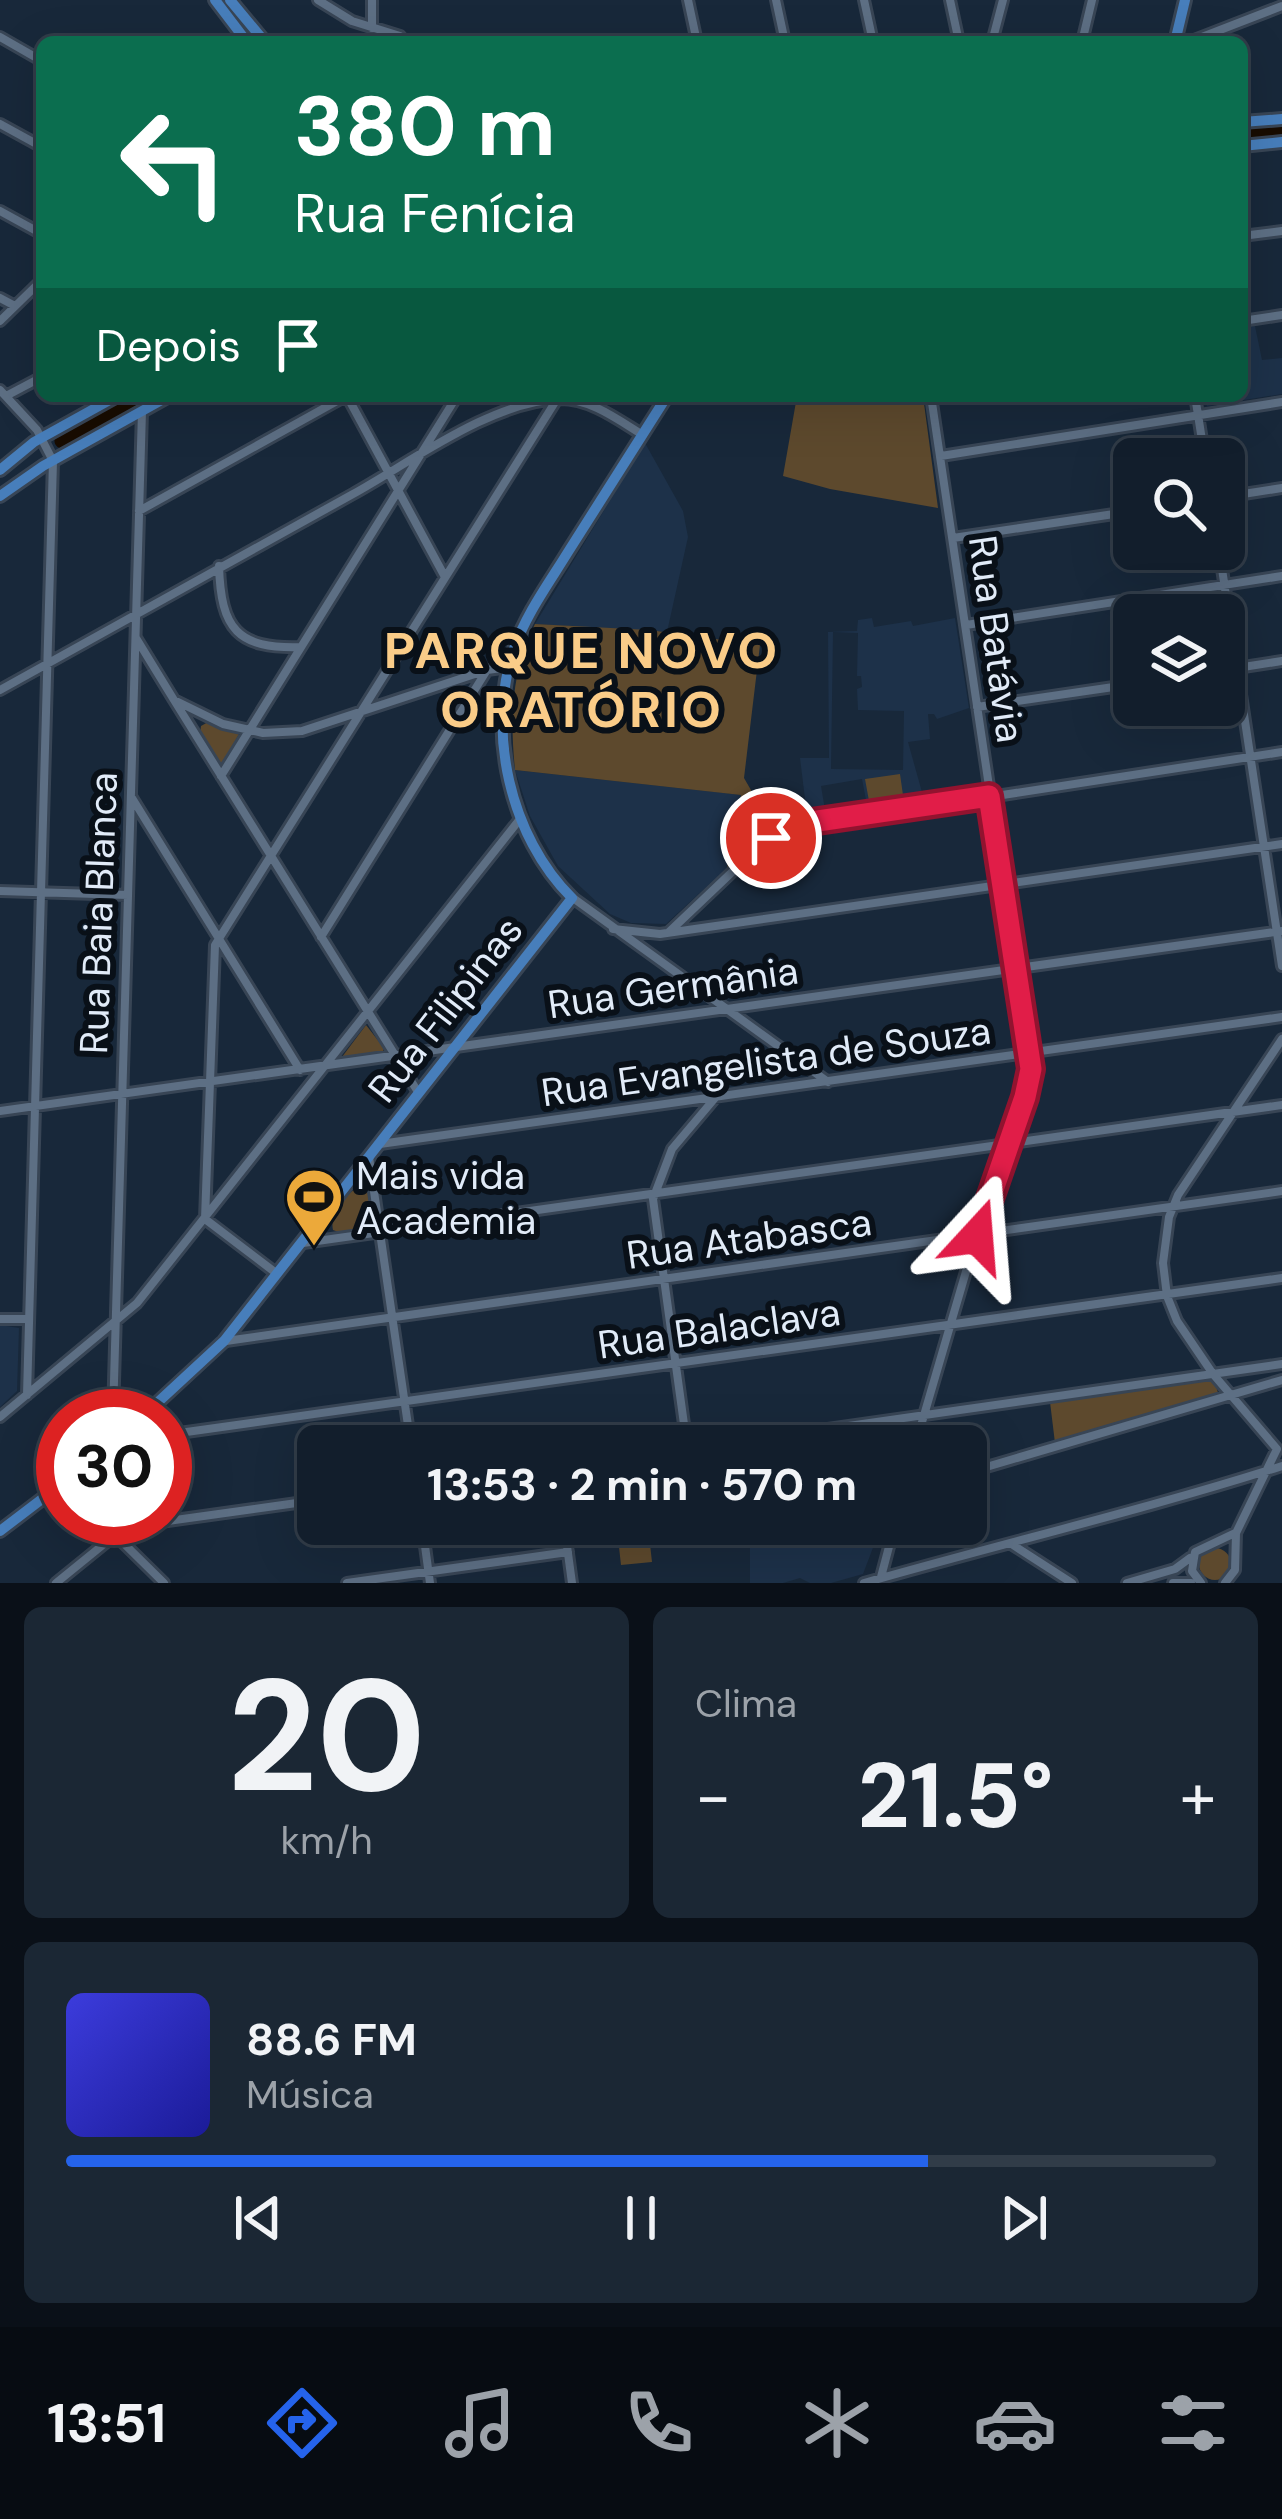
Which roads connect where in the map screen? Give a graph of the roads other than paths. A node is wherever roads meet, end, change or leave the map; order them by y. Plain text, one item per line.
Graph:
1 (215, 0) edge
2 (230, 0) edge
3 (318, 0) edge
4 (372, 0) edge
5 (688, 0) edge
6 (776, 0) edge
7 (864, 0) edge
8 (950, 0) edge
9 (1003, 0) edge
10 (1092, 0) edge
11 (1185, 0) edge
12 (1279, 4) edge
13 (372, 28) junction
14 (242, 36) edge
15 (260, 36) edge
16 (400, 36) edge
17 (697, 36) edge
18 (784, 36) edge
19 (872, 36) edge
20 (958, 36) edge
21 (994, 36) edge
22 (1083, 36) edge
23 (1176, 36) edge
24 (1203, 36) edge
25 (0, 37) edge
26 (36, 58) edge
27 (1282, 119) edge
28 (1248, 122) edge
29 (0, 124) edge
30 (1282, 142) edge
31 (36, 144) edge
32 (1248, 145) edge
33 (0, 211) edge
34 (36, 231) edge
35 (1282, 231) edge
36 (1248, 235) edge
37 (36, 286) edge
38 (0, 298) edge
39 (15, 306) junction
40 (1282, 315) edge
41 (1248, 320) edge
42 (0, 321) edge
43 (36, 379) edge
44 (3, 393) edge
45 (106, 402) edge
46 (158, 402) edge
47 (336, 402) edge
48 (350, 402) edge
49 (454, 402) edge
50 (545, 402) edge
51 (555, 402) edge
52 (570, 402) edge
53 (663, 402) edge
54 (933, 402) edge
55 (1196, 402) edge
56 (1282, 402) edge
57 (142, 411) junction
58 (1198, 415) junction
59 (643, 435) junction
60 (42, 438) junction
61 (1202, 438) edge
62 (422, 453) junction
63 (941, 456) junction
64 (53, 460) junction
65 (0, 473) edge
66 (387, 475) junction
67 (11, 487) junction
68 (1282, 488) edge
69 (396, 491) junction
70 (1245, 494) edge
71 (0, 496) edge
72 (139, 511) junction
73 (1113, 514) edge
74 (953, 538) junction
75 (219, 566) junction
76 (1222, 570) edge
77 (1282, 575) edge
78 (445, 577) junction
79 (1224, 584) junction
80 (1226, 594) edge
81 (136, 611) junction
82 (966, 625) junction
83 (136, 638) junction
84 (301, 647) junction
85 (1282, 661) edge
86 (47, 663) junction
87 (1245, 667) edge
88 (508, 668) junction
89 (487, 670) junction
90 (1113, 687) edge
91 (0, 690) edge
92 (174, 700) junction
93 (977, 707) junction
94 (363, 710) junction
95 (1245, 722) edge
96 (251, 731) junction
97 (1282, 752) edge
98 (1250, 756) junction
99 (221, 776) junction
100 (131, 796) junction
101 (989, 796) junction
102 (521, 817) junction
103 (1282, 844) edge
104 (1264, 847) junction
105 (270, 855) junction
106 (1004, 886) junction
107 (0, 891) edge
108 (41, 892) junction
109 (567, 893) junction
110 (128, 895) junction
111 (614, 929) junction
112 (1280, 931) edge
113 (664, 934) junction
114 (321, 937) junction
115 (218, 938) junction
116 (641, 949) junction
117 (1282, 966) edge
118 (1017, 968) junction
119 (726, 1010) junction
120 (368, 1012) junction
121 (1282, 1017) edge
122 (1282, 1040) edge
123 (453, 1048) junction
124 (1029, 1055) junction
125 (394, 1056) junction
126 (325, 1066) junction
127 (300, 1070) junction
128 (209, 1081) junction
129 (830, 1082) junction
130 (418, 1092) junction
131 (122, 1094) junction
132 (715, 1098) junction
133 (1282, 1105) edge
134 (35, 1107) junction
135 (0, 1111) edge
136 (1233, 1112) junction
137 (390, 1128) junction
138 (399, 1142) junction
139 (1010, 1144) junction
140 (373, 1150) junction
141 (349, 1181) junction
142 (374, 1191) junction
143 (1282, 1192) edge
144 (654, 1194) junction
145 (1172, 1208) junction
146 (324, 1214) junction
147 (206, 1219) junction
148 (381, 1233) junction
149 (977, 1236) junction
150 (337, 1239) junction
151 (301, 1244) junction
152 (275, 1274) junction
153 (1282, 1278) edge
154 (664, 1280) junction
155 (1167, 1295) junction
156 (393, 1317) junction
157 (0, 1319) edge
158 (29, 1319) junction
159 (116, 1324) junction
160 (949, 1325) junction
161 (224, 1341) junction
162 (676, 1364) junction
163 (1282, 1364) edge
164 (1213, 1374) junction
165 (1282, 1379) edge
166 (114, 1389) edge
167 (172, 1389) edge
168 (27, 1395) junction
169 (1232, 1395) junction
170 (405, 1402) junction
171 (923, 1415) junction
172 (0, 1417) edge
173 (408, 1425) edge
174 (684, 1425) edge
175 (854, 1425) edge
176 (920, 1425) edge
177 (192, 1431) edge
178 (1279, 1454) edge
179 (1282, 1466) edge
180 (987, 1467) edge
181 (1268, 1470) junction
182 (1233, 1479) junction
183 (1257, 1490) junction
184 (297, 1503) edge
185 (36, 1504) edge
186 (192, 1517) edge
187 (0, 1531) edge
188 (1236, 1533) junction
189 (1038, 1538) junction
190 (1210, 1543) junction
191 (102, 1545) edge
192 (126, 1545) edge
193 (425, 1545) edge
194 (567, 1545) edge
195 (890, 1545) edge
196 (1013, 1545) junction
197 (568, 1552) junction
198 (1195, 1552) junction
199 (1035, 1558) junction
200 (1235, 1563) junction
201 (429, 1572) junction
202 (881, 1578) junction
203 (56, 1583) edge
204 (164, 1583) edge
205 (347, 1583) edge
206 (430, 1583) edge
207 (572, 1583) edge
208 (864, 1583) edge
209 (1072, 1583) edge
210 (1127, 1583) edge
211 (1173, 1583) edge
212 (1191, 1583) edge
213 (1201, 1583) edge
214 (1226, 1583) edge
215 (1241, 1583) edge

1 - 14 main road
2 - 15 main road
3 - 13 street
4 - 13 street
5 - 17 street
6 - 18 street
7 - 19 street
8 - 20 street
9 - 21 street
10 - 22 street
11 - 23 main road
12 - 24 street
13 - 16 street
25 - 26 street
27 - 28 main road
29 - 31 street
30 - 32 main road
33 - 34 street
35 - 36 street
37 - 39 street
38 - 39 street
39 - 42 street
40 - 41 street
43 - 44 street
44 - 60 street
45 - 60 main road
46 - 57 main road
47 - 72 street
48 - 66 street
49 - 62 street
50 - 62 street
51 - 78 street
52 - 59 street
53 - 59 main road
54 - 63 street, Rua Batávia
55 - 58 street
56 - 58 street
57 - 64 main road
57 - 72 street, Rua Baia Blanca
58 - 61 street
58 - 63 street
59 - 88 main road
60 - 64 street
60 - 65 main road
62 - 66 street
62 - 69 street
63 - 74 street, Rua Batávia
64 - 67 main road
64 - 86 street
65 - 67 main road
66 - 69 street
66 - 75 street
67 - 71 main road
68 - 70 street
69 - 78 street
69 - 84 street
72 - 81 street, Rua Baia Blanca
73 - 74 street
74 - 82 street, Rua Batávia
75 - 81 street
75 - 84 street
76 - 79 street
77 - 79 street
78 - 94 street
79 - 80 street
79 - 82 street
81 - 83 street, Rua Baia Blanca
81 - 86 street
82 - 93 street, Rua Batávia
83 - 92 street
83 - 100 street, Rua Baia Blanca
84 - 96 street
85 - 87 street
86 - 91 street
86 - 108 street
88 - 89 street
88 - 102 main road
89 - 94 street
89 - 114 street
90 - 93 street
92 - 96 street
92 - 99 street
93 - 101 street, Rua Batávia
94 - 96 street
94 - 105 street
95 - 98 street
96 - 99 street
97 - 98 street
98 - 101 street
98 - 104 street
99 - 105 street
100 - 110 street, Rua Baia Blanca
100 - 115 street
101 - 106 street, Rua Batávia
101 - 113 street
102 - 109 main road
102 - 120 street
103 - 104 street
104 - 106 street
104 - 112 street
105 - 114 street
105 - 115 street
106 - 113 street
106 - 118 street, Rua Batávia
107 - 108 street
108 - 110 street
108 - 134 street
109 - 111 street
109 - 123 main road, Rua Filipinas
110 - 131 street, Rua Baia Blanca
111 - 113 street
111 - 116 street
112 - 117 street
112 - 118 street, Rua Germânia
113 - 116 street
114 - 120 street
115 - 127 street
115 - 128 street
116 - 119 street
118 - 119 street, Rua Germânia
118 - 124 street, Rua Batávia
119 - 123 street, Rua Germânia
119 - 129 street
120 - 125 street
120 - 126 street
121 - 124 street, Rua Evangelista de Souza
122 - 136 street
123 - 125 street, Rua Germânia
123 - 130 main road, Rua Filipinas
124 - 129 street, Rua Evangelista de Souza
124 - 139 street, Rua Batávia
125 - 126 street, Rua Germânia
125 - 130 street
126 - 127 street, Rua Germânia
126 - 147 street
127 - 128 street, Rua Germânia
128 - 131 street, Rua Germânia
128 - 147 street
129 - 132 street, Rua Evangelista de Souza
130 - 137 main road, Rua Filipinas
131 - 134 street, Rua Germânia
131 - 159 street, Rua Baia Blanca
132 - 138 street, Rua Evangelista de Souza
132 - 144 street
133 - 136 street
134 - 135 street, Rua Germânia
134 - 158 street
136 - 139 street
136 - 145 street
137 - 138 street
137 - 140 main road, Rua Filipinas
138 - 140 street, Rua Evangelista de Souza
139 - 144 street
139 - 149 street, Rua Batávia
140 - 141 main road
140 - 142 street
141 - 142 street
141 - 146 main road
142 - 148 street
143 - 145 street, Rua Atabasca
144 - 148 street
144 - 154 street
145 - 149 street, Rua Atabasca
145 - 155 street
146 - 150 street
146 - 151 main road
147 - 152 street
147 - 159 street
148 - 150 street
148 - 156 street
149 - 154 street, Rua Atabasca
149 - 160 street, Rua Batávia
150 - 151 street
151 - 152 main road
152 - 161 main road
153 - 155 street, Rua Balaclava
154 - 156 street, Rua Atabasca
154 - 162 street
155 - 160 street, Rua Balaclava
155 - 164 street
156 - 161 street, Rua Atabasca
156 - 170 street
157 - 158 street
158 - 168 street
159 - 166 street, Rua Baia Blanca
159 - 168 street
160 - 162 street, Rua Balaclava
160 - 171 street, Rua Batávia
161 - 167 main road
162 - 170 street, Rua Balaclava
162 - 174 street
163 - 164 street
164 - 169 street
164 - 171 street
165 - 169 street
168 - 172 street
169 - 178 street
169 - 180 street
170 - 173 street
170 - 177 street, Rua Balaclava
171 - 175 street
171 - 176 street, Rua Batávia
178 - 181 street
179 - 181 street
181 - 182 street
181 - 183 street
182 - 183 street
182 - 189 street
183 - 188 street
184 - 186 street
185 - 187 main road
188 - 190 street
188 - 200 street
189 - 196 street
189 - 199 street
190 - 198 street
190 - 200 street
191 - 203 street
192 - 204 street
193 - 201 street
194 - 197 street
195 - 202 street
196 - 199 street
196 - 202 street
197 - 201 street
197 - 207 street
198 - 210 street
198 - 213 street
199 - 209 street
200 - 214 street
200 - 215 street
201 - 205 street
201 - 206 street
202 - 208 street
211 - 212 street

